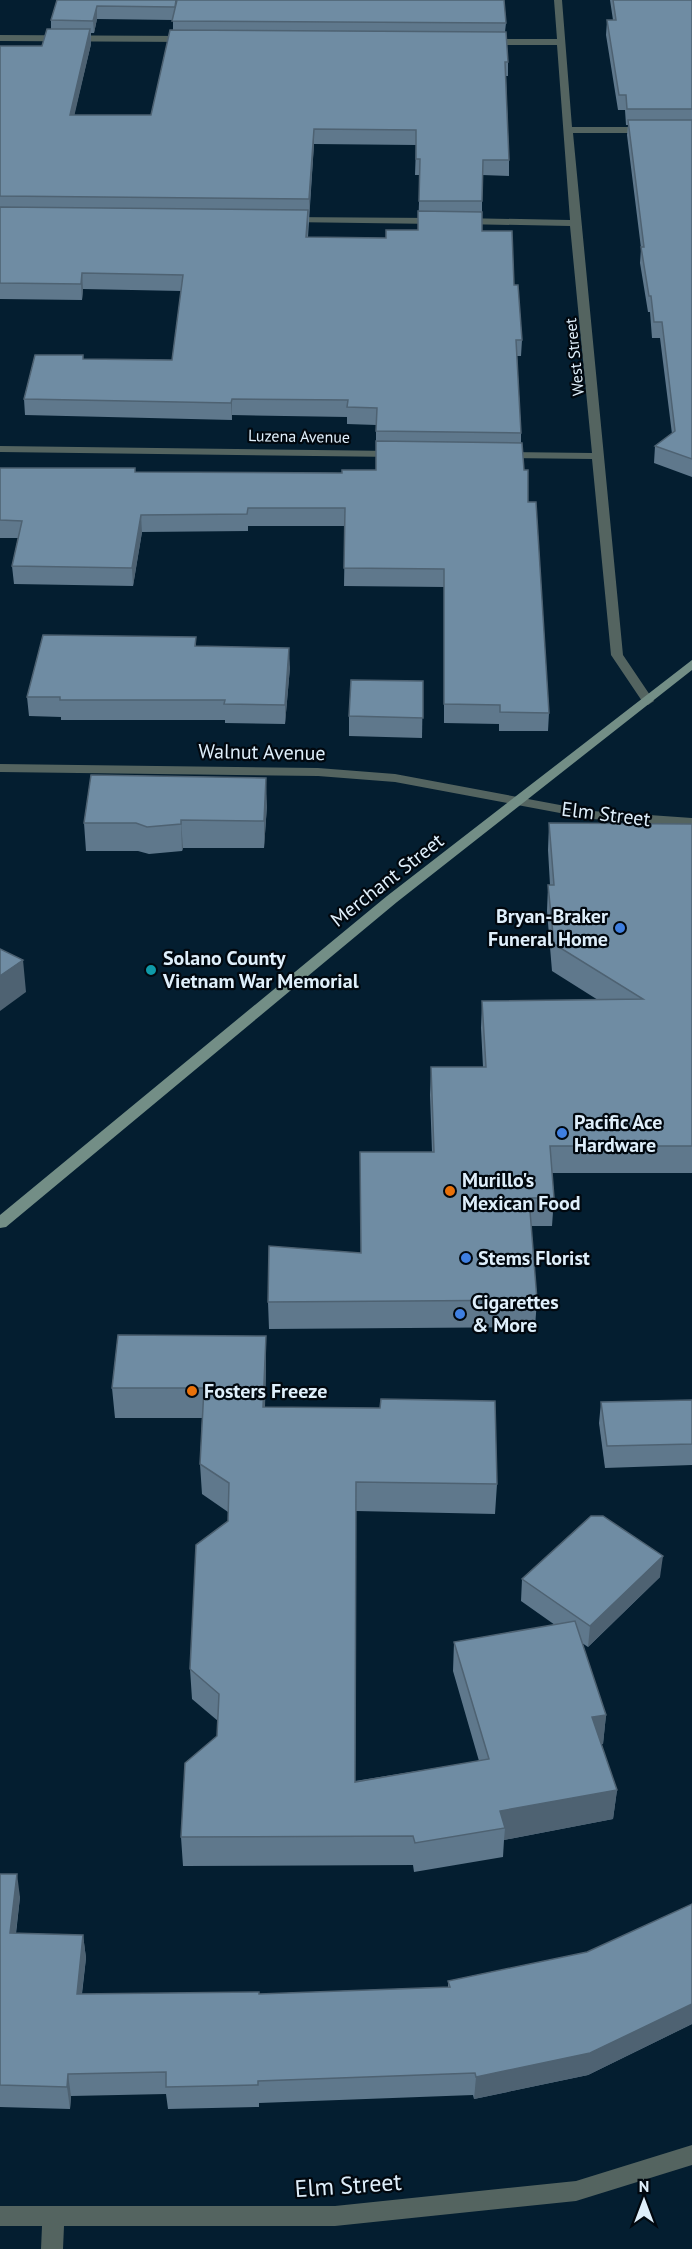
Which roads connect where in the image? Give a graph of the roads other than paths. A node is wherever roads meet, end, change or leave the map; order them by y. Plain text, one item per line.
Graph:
1 (558, 0) edge
2 (0, 38) edge
3 (199, 39) edge
4 (483, 42) edge
5 (560, 42) junction
6 (569, 130) junction
7 (660, 130) edge
8 (280, 219) edge
9 (575, 223) junction
10 (0, 449) edge
11 (409, 454) edge
12 (490, 454) edge
13 (598, 456) junction
14 (692, 664) edge
15 (648, 701) junction
16 (0, 768) edge
17 (520, 801) junction
18 (692, 822) edge
19 (0, 1223) edge
20 (692, 2155) edge
21 (54, 2215) junction
22 (0, 2216) edge
23 (51, 2249) edge

1 - 5 street, West Street
2 - 3 street
4 - 5 street
5 - 6 street, West Street
6 - 7 street
6 - 9 street, West Street
8 - 9 street
9 - 13 street, West Street
10 - 11 street, Luzena Avenue
12 - 13 street
13 - 15 street, West Street
14 - 15 main road, Merchant Street
15 - 17 main road, Merchant Street
16 - 17 street, Walnut Avenue
17 - 18 street, Elm Street
17 - 19 main road, Merchant Street
20 - 21 street, Elm Street
21 - 22 street, Elm Street
21 - 23 street

